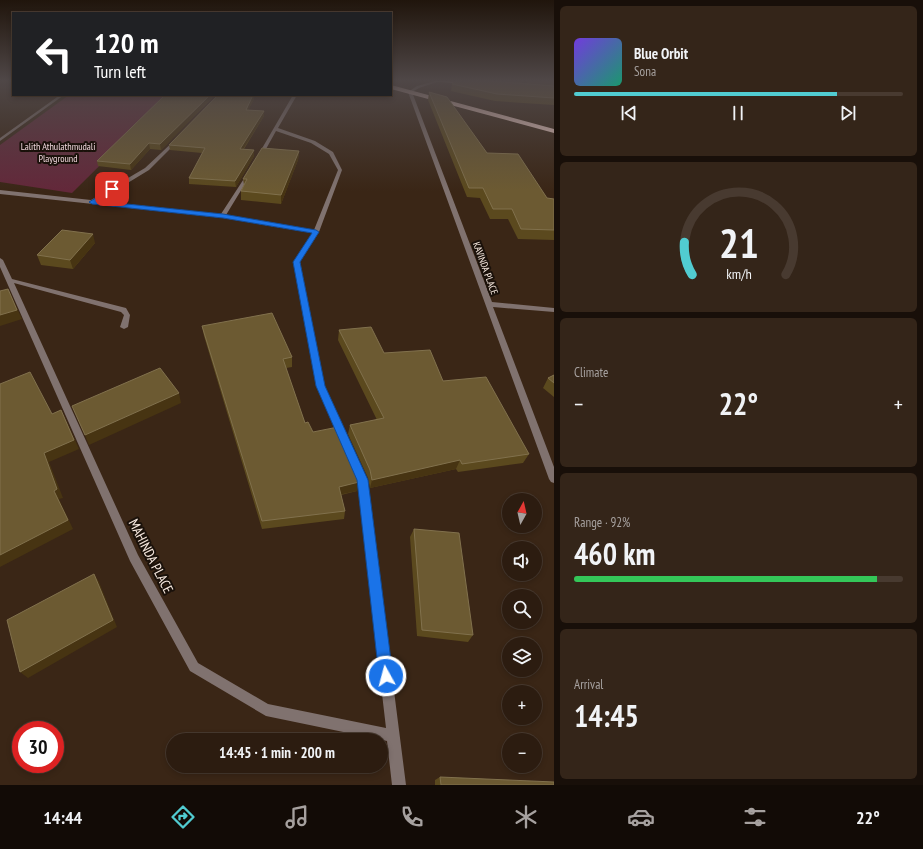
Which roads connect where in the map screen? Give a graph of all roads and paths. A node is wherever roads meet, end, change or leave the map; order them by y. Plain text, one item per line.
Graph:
1 (31, 118) edge
2 (282, 118) edge
3 (420, 118) edge
4 (505, 118) edge
5 (528, 118) edge
6 (554, 125) edge
7 (276, 129) junction
8 (554, 131) edge
9 (180, 135) edge
10 (0, 140) edge
11 (256, 163) edge
12 (252, 169) edge
13 (0, 192) edge
14 (92, 202) junction
15 (223, 216) junction
16 (316, 232) junction
17 (0, 260) edge
18 (9, 280) junction
19 (489, 304) junction
20 (554, 310) edge
21 (124, 326) dead end
22 (554, 479) edge
23 (394, 736) junction
24 (399, 785) edge

1 - 10 street
2 - 7 street
3 - 19 street, KAVINDA PLACE
4 - 8 highway
5 - 6 highway
7 - 11 street
7 - 16 street
9 - 14 street
12 - 15 street
13 - 14 street
14 - 15 street
15 - 16 street
16 - 23 street
17 - 18 street, MAHINDA PLACE
18 - 21 street
18 - 23 street, MAHINDA PLACE
19 - 20 street
19 - 22 street, KAVINDA PLACE
23 - 24 street

